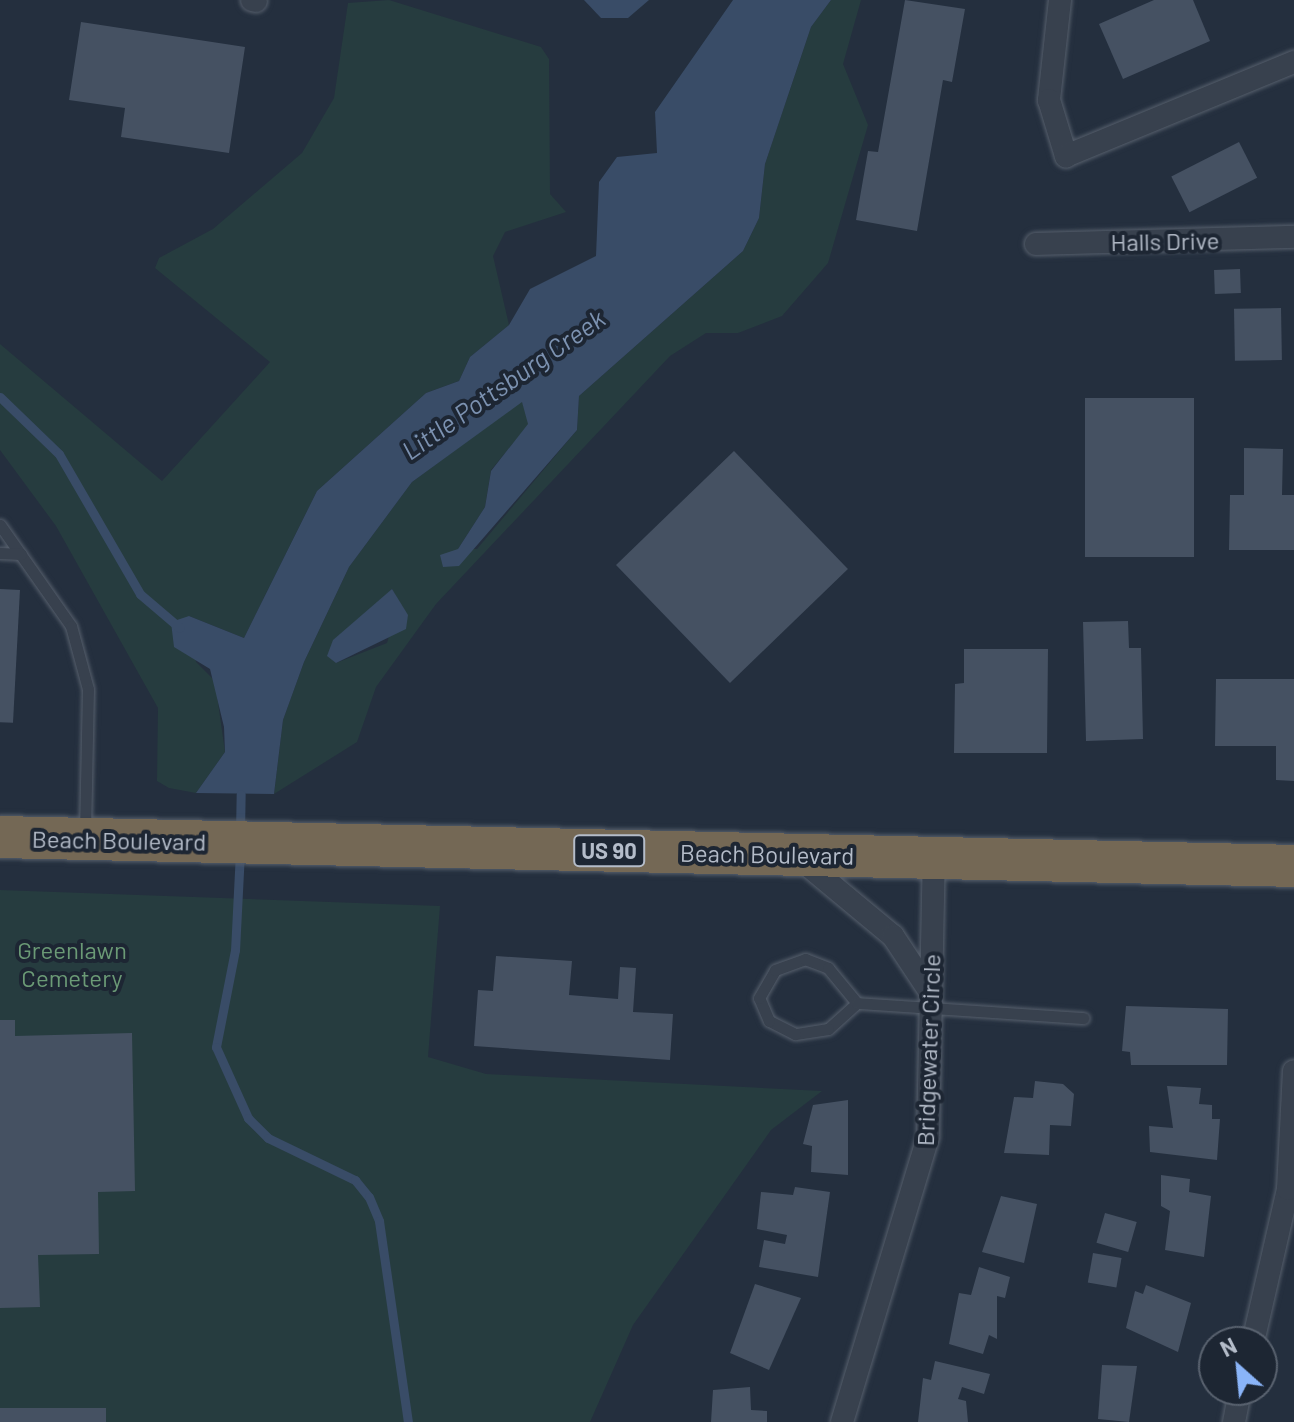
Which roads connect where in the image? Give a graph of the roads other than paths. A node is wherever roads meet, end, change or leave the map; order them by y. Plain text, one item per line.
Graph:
1 (1060, 0) edge
2 (1294, 62) edge
3 (1294, 237) edge
4 (1036, 244) dead end
5 (0, 525) edge
6 (0, 553) edge
7 (21, 554) junction
8 (0, 837) edge
9 (85, 839) junction
10 (795, 855) junction
11 (934, 858) junction
12 (1294, 866) edge
13 (857, 1003) junction
14 (931, 1004) junction
15 (1084, 1018) dead end
16 (1294, 1071) edge
17 (1257, 1326) edge
18 (842, 1422) edge

1 - 2 street
3 - 4 street, Halls Drive
5 - 7 lane
6 - 7 lane
7 - 9 lane
8 - 9 highway, Beach Boulevard / US 90
9 - 10 highway, Beach Boulevard / US 90
10 - 11 highway, Beach Boulevard / US 90
10 - 14 street
11 - 12 highway, Beach Boulevard / US 90
11 - 14 street, Bridgewater Circle
13 - 13 lane
13 - 14 lane
14 - 15 lane
14 - 18 street, Bridgewater Circle
16 - 17 street

